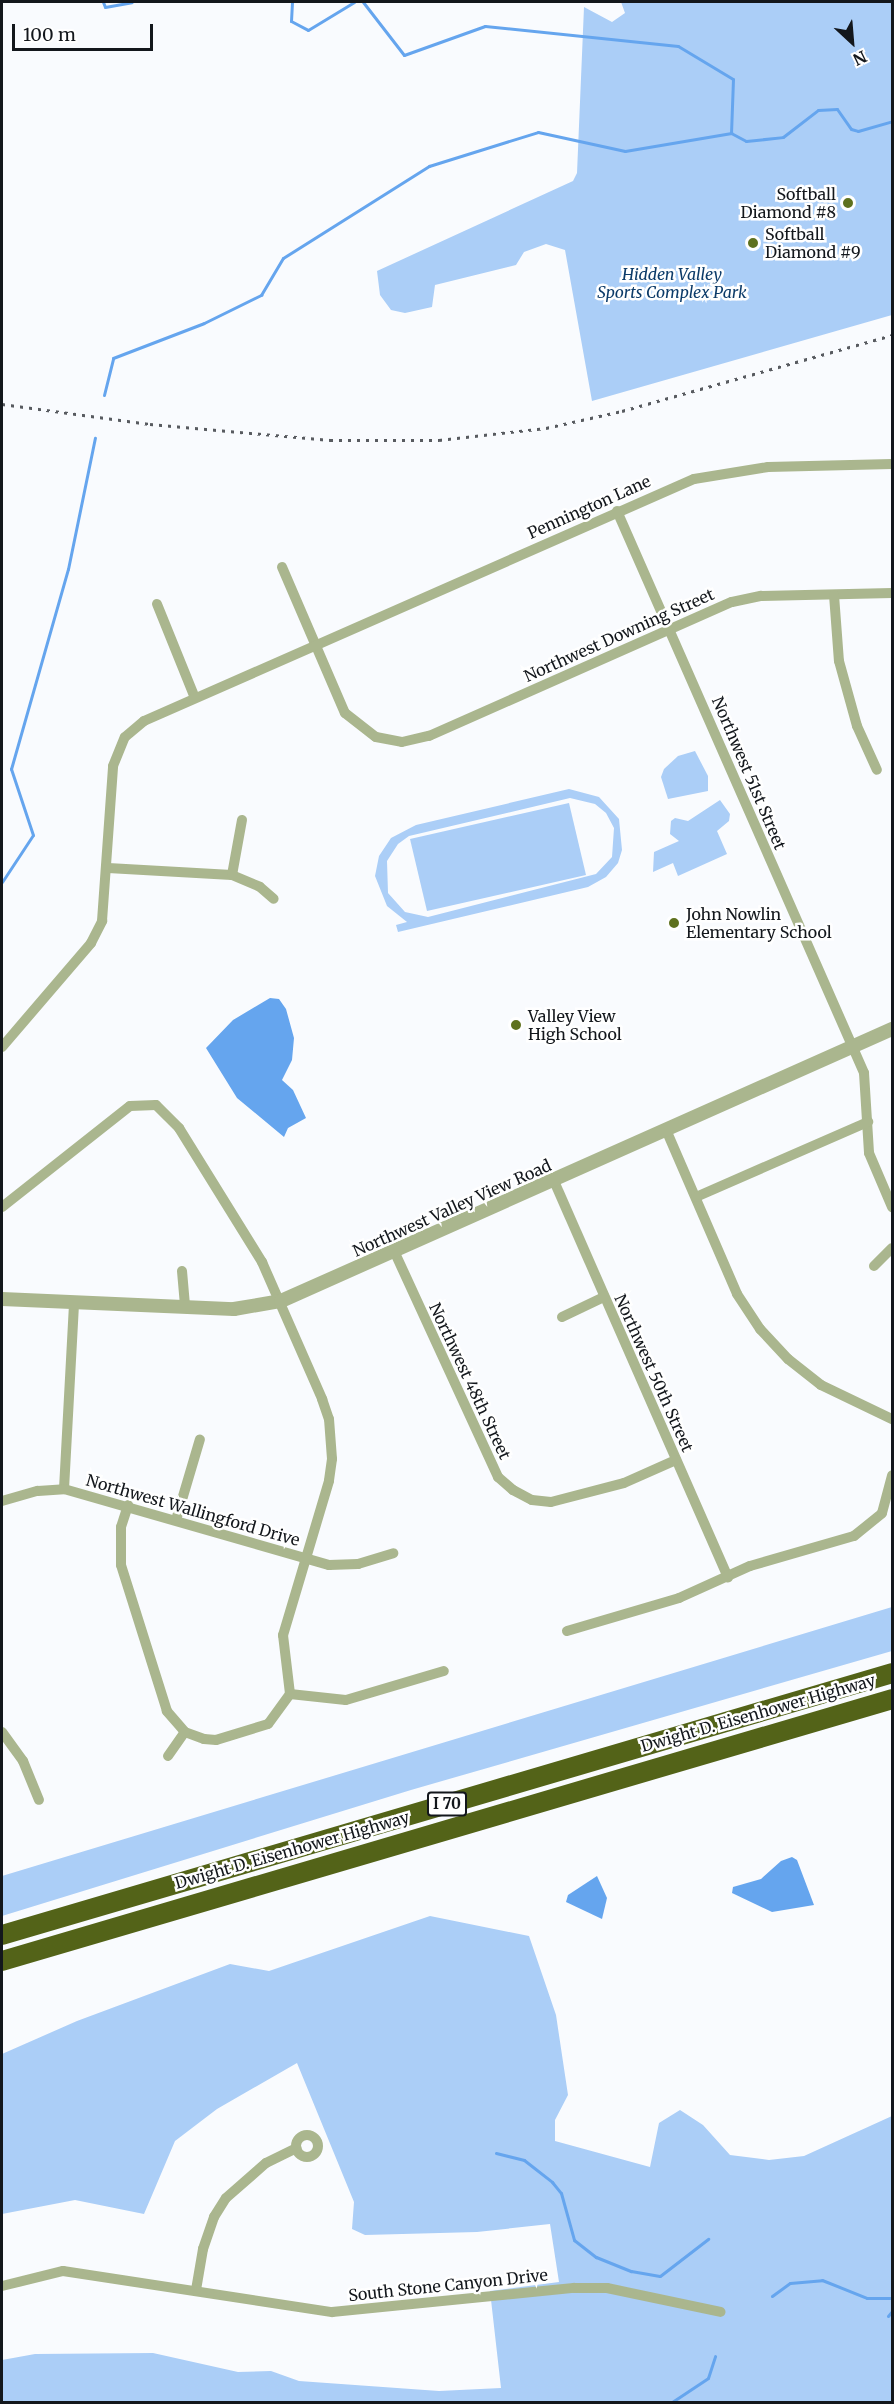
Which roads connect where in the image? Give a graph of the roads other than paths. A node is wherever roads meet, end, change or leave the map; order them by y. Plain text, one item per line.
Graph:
1 (892, 464) edge
2 (617, 511) junction
3 (282, 567) dead end
4 (892, 593) edge
5 (834, 595) junction
6 (157, 604) dead end
7 (669, 628) junction
8 (315, 645) junction
9 (195, 698) junction
10 (876, 770) dead end
11 (242, 820) dead end
12 (108, 868) junction
13 (232, 875) junction
14 (274, 899) dead end
15 (892, 1029) edge
16 (2, 1047) edge
17 (852, 1047) junction
18 (868, 1122) junction
19 (667, 1132) junction
20 (554, 1181) junction
21 (696, 1197) junction
22 (2, 1207) edge
23 (892, 1207) edge
24 (892, 1248) edge
25 (395, 1253) junction
26 (874, 1266) dead end
27 (183, 1271) dead end
28 (604, 1298) junction
29 (2, 1299) edge
30 (281, 1301) junction
31 (74, 1302) junction
32 (185, 1308) junction
33 (562, 1317) dead end
34 (892, 1419) edge
35 (200, 1439) dead end
36 (676, 1460) junction
37 (892, 1475) edge
38 (64, 1489) junction
39 (2, 1501) edge
40 (128, 1505) junction
41 (176, 1520) junction
42 (393, 1553) dead end
43 (306, 1558) junction
44 (728, 1577) junction
45 (567, 1630) dead end
46 (444, 1671) dead end
47 (892, 1673) edge
48 (290, 1694) junction
49 (892, 1699) edge
50 (2, 1732) edge
51 (185, 1732) junction
52 (168, 1756) dead end
53 (39, 1800) dead end
54 (2, 1935) edge
55 (2, 1961) edge
56 (297, 2148) dead end
57 (2, 2286) edge
58 (196, 2290) junction
59 (721, 2312) dead end

1 - 2 street, Pennington Lane
2 - 7 street, Northwest 51st Street
2 - 8 street, Pennington Lane
3 - 8 street
4 - 5 street, Northwest Downing Street
5 - 7 street, Northwest Downing Street
5 - 10 street
6 - 9 street
7 - 8 street, Northwest Downing Street
7 - 17 street, Northwest 51st Street
8 - 9 street, Pennington Lane
9 - 12 street, Pennington Lane
11 - 13 street
12 - 13 street
12 - 16 street, Pennington Lane
13 - 14 street
15 - 17 street, Northwest Valley View Road
17 - 18 street, Northwest 51st Street
17 - 19 street, Northwest Valley View Road
18 - 21 street
18 - 23 street, Northwest 51st Street
19 - 20 street, Northwest Valley View Road
19 - 21 street
20 - 25 street, Northwest Valley View Road
20 - 28 street, Northwest 50th Street
21 - 34 street
22 - 30 street
24 - 26 street
25 - 30 street, Northwest Valley View Road
25 - 36 street, Northwest 48th Street
27 - 32 street
28 - 33 street
28 - 36 street, Northwest 50th Street
29 - 31 street, Northwest Valley View Road
30 - 32 street, Northwest Valley View Road
30 - 43 street
31 - 32 street, Northwest Valley View Road
31 - 38 street
35 - 41 street
36 - 44 street, Northwest 50th Street
37 - 44 street
38 - 39 street, Northwest Wallingford Drive
38 - 40 street, Northwest Wallingford Drive
40 - 41 street, Northwest Wallingford Drive
40 - 51 street
41 - 43 street, Northwest Wallingford Drive
42 - 43 street, Northwest Wallingford Drive
43 - 48 street
44 - 45 street
46 - 48 street
47 - 54 highway, Dwight D. Eisenhower Highway / I 70
48 - 51 street
49 - 55 highway, Dwight D. Eisenhower Highway / I 70
50 - 53 street
51 - 52 street
56 - 58 street
57 - 58 street, South Stone Canyon Drive
58 - 59 street, South Stone Canyon Drive

